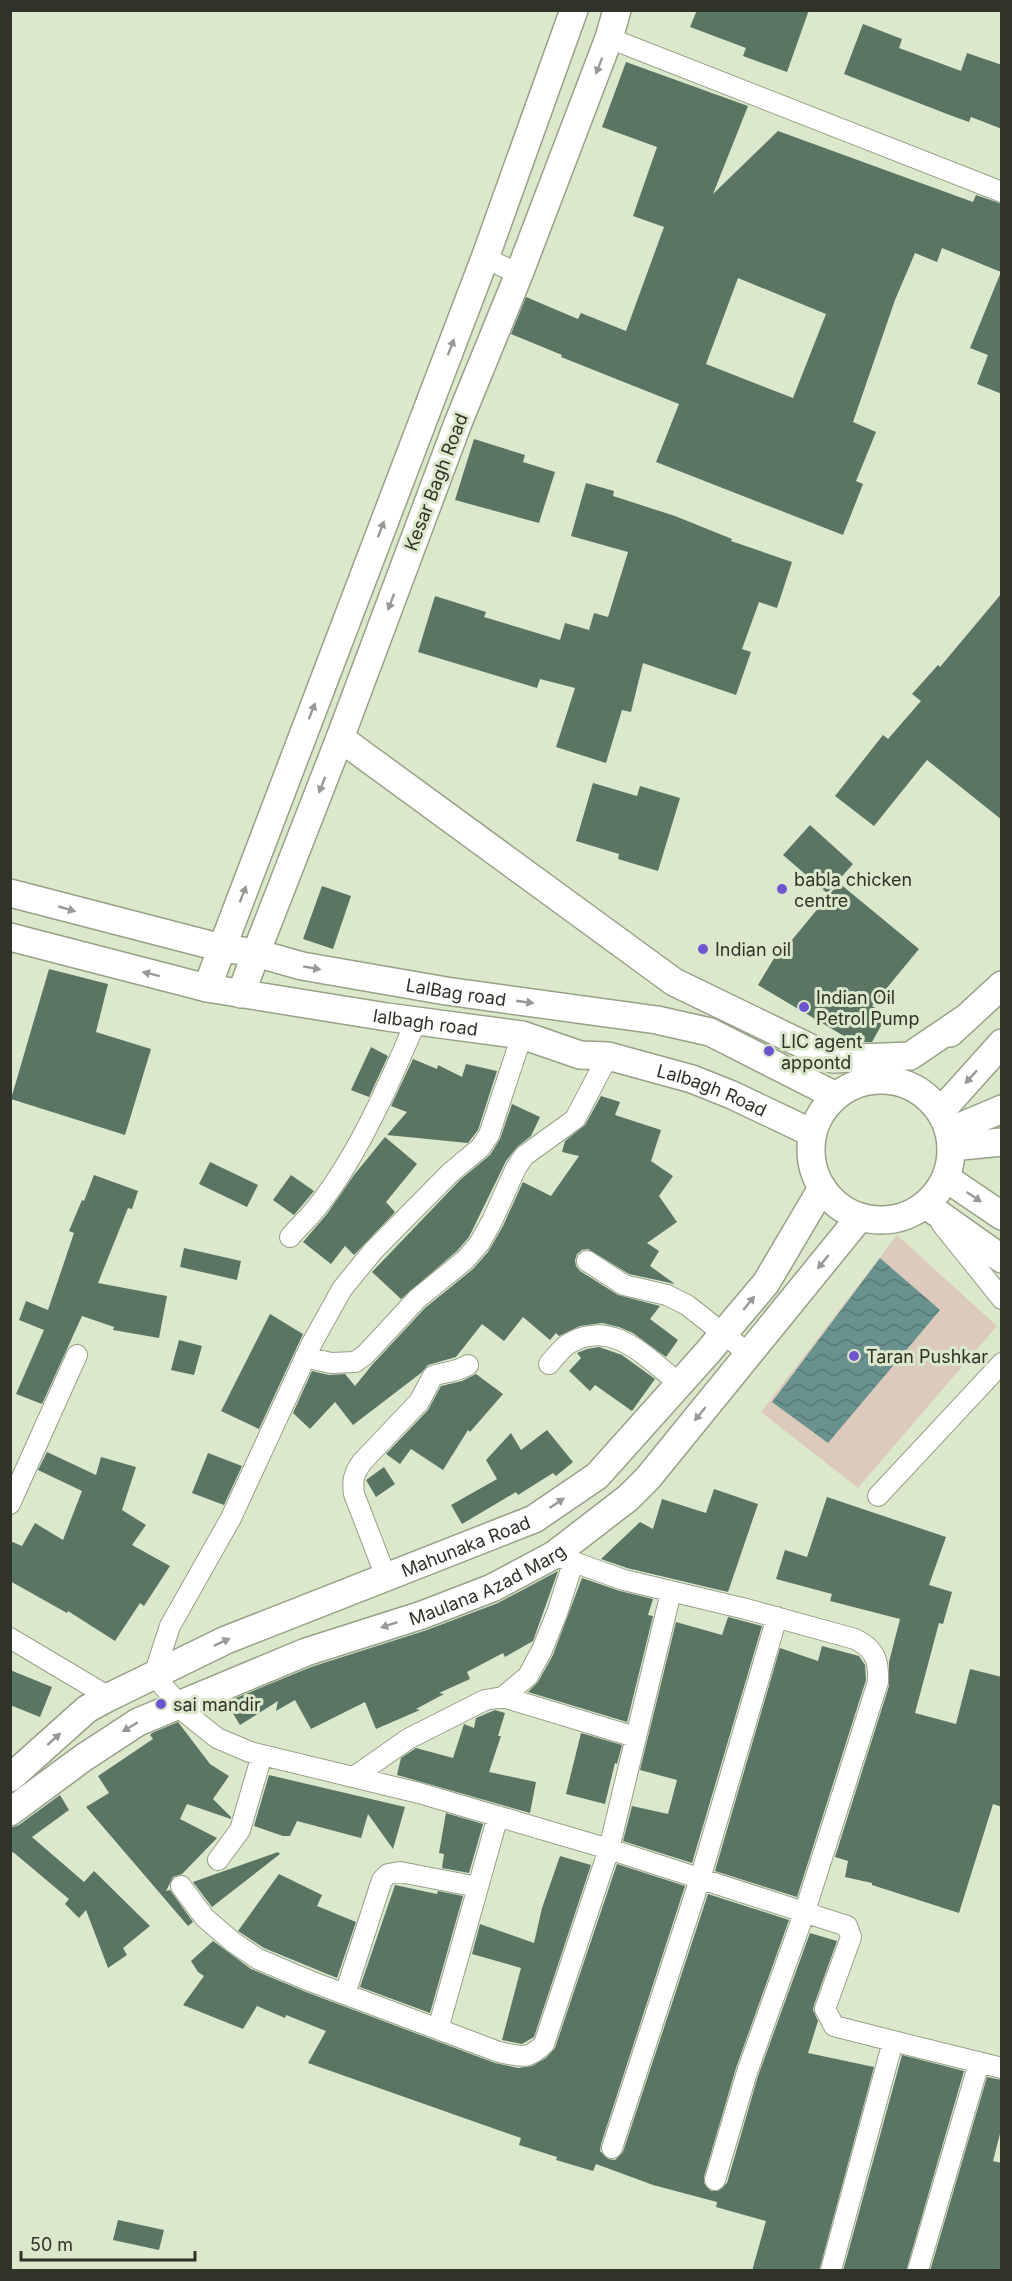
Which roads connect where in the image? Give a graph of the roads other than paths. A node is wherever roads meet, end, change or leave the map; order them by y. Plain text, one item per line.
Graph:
1 (574, 10) edge
2 (617, 10) edge
3 (609, 38) junction
4 (1002, 192) edge
5 (485, 258) junction
6 (519, 274) junction
7 (340, 738) junction
8 (10, 893) edge
9 (10, 937) edge
10 (222, 948) junction
11 (256, 953) junction
12 (674, 982) junction
13 (1002, 986) edge
14 (207, 988) junction
15 (241, 994) junction
16 (963, 1020) junction
17 (416, 1021) junction
18 (710, 1032) junction
19 (522, 1035) junction
20 (1002, 1043) edge
21 (608, 1056) junction
22 (902, 1083) junction
23 (836, 1096) junction
24 (1002, 1109) edge
25 (947, 1130) junction
26 (812, 1134) junction
27 (1002, 1142) edge
28 (946, 1178) junction
29 (822, 1188) junction
30 (926, 1205) junction
31 (1002, 1216) edge
32 (860, 1217) junction
33 (290, 1237) dead end
34 (1002, 1259) edge
35 (587, 1261) dead end
36 (1002, 1299) edge
37 (723, 1334) junction
38 (748, 1354) junction
39 (77, 1355) dead end
40 (305, 1357) junction
41 (1002, 1363) edge
42 (549, 1364) dead end
43 (468, 1365) dead end
44 (680, 1384) junction
45 (878, 1496) dead end
46 (10, 1504) edge
47 (564, 1559) junction
48 (386, 1577) junction
49 (670, 1592) junction
50 (777, 1617) junction
51 (10, 1638) edge
52 (154, 1675) junction
53 (109, 1697) junction
54 (503, 1697) junction
55 (179, 1705) junction
56 (635, 1737) junction
57 (262, 1755) junction
58 (354, 1777) junction
59 (10, 1778) edge
60 (10, 1812) edge
61 (498, 1816) junction
62 (609, 1849) junction
63 (218, 1860) dead end
64 (700, 1879) junction
65 (181, 1886) dead end
66 (478, 1887) junction
67 (805, 1911) junction
68 (345, 1994) junction
69 (438, 2029) junction
70 (893, 2041) junction
71 (979, 2063) junction
72 (1002, 2068) edge
73 (612, 2148) dead end
74 (715, 2180) dead end
75 (831, 2271) edge
76 (918, 2271) edge

1 - 5 main road, Kesar Bagh Road
2 - 3 main road, Kesar Bagh Road
3 - 4 street
3 -> 6 main road, Kesar Bagh Road
5 - 6 street
10 -> 5 main road, Kesar Bagh Road
6 -> 7 main road, Kesar Bagh Road
7 -> 11 main road, Kesar Bagh Road
7 - 12 main road
8 -> 10 main road
14 -> 9 main road
10 - 11 main road, LalBag road
10 - 14 main road, Kesar Bagh Road
11 - 15 main road, Kesar Bagh Road
11 -> 18 main road, LalBag road
12 - 16 main road
12 - 18 main road
13 - 16 main road
14 - 15 main road, lalbagh road
15 - 17 main road, lalbagh road
16 - 22 main road
17 - 19 main road, lalbagh road
17 - 33 street
18 - 23 main road
19 - 21 main road, lalbagh road
19 - 40 street
20 -> 25 main road
21 - 26 main road, Lalbagh Road
21 - 40 street
22 - 23 main road
22 - 25 main road
23 - 26 main road
24 - 25 main road
25 - 27 main road
25 - 28 main road
26 - 29 main road
28 - 30 main road
28 -> 31 main road
29 - 32 main road
37 -> 29 main road, Mahunaka Road
30 - 32 main road
30 - 34 main road
30 - 36 street
32 -> 38 main road, Maulana Azad Marg
35 - 37 street
37 - 38 street
37 - 44 main road, Mahunaka Road
38 -> 47 main road, Maulana Azad Marg
39 - 46 street
40 - 52 street
41 - 45 street
42 - 44 street
43 - 48 street
48 -> 44 main road, Mahunaka Road
47 - 49 street
47 - 54 street
47 -> 55 main road, Maulana Azad Marg
52 -> 48 main road, Mahunaka Road
49 - 50 street
49 - 56 street
50 - 64 street
50 - 67 street
51 - 53 street
52 - 53 main road, Mahunaka Road
52 - 55 street
59 -> 53 main road, Mahunaka Road
54 - 56 street
54 - 58 street
55 - 57 street
55 -> 60 main road, Maulana Azad Marg
56 - 62 street
57 - 58 street
57 - 63 street
58 - 61 street
61 - 62 street
61 - 66 street
62 - 64 street
62 - 69 street
64 - 67 street
64 - 73 street
65 - 68 street
66 - 68 street
66 - 69 street
67 - 70 street
67 - 74 street
68 - 69 street
70 - 71 street
70 - 75 street
71 - 72 street
71 - 76 street

